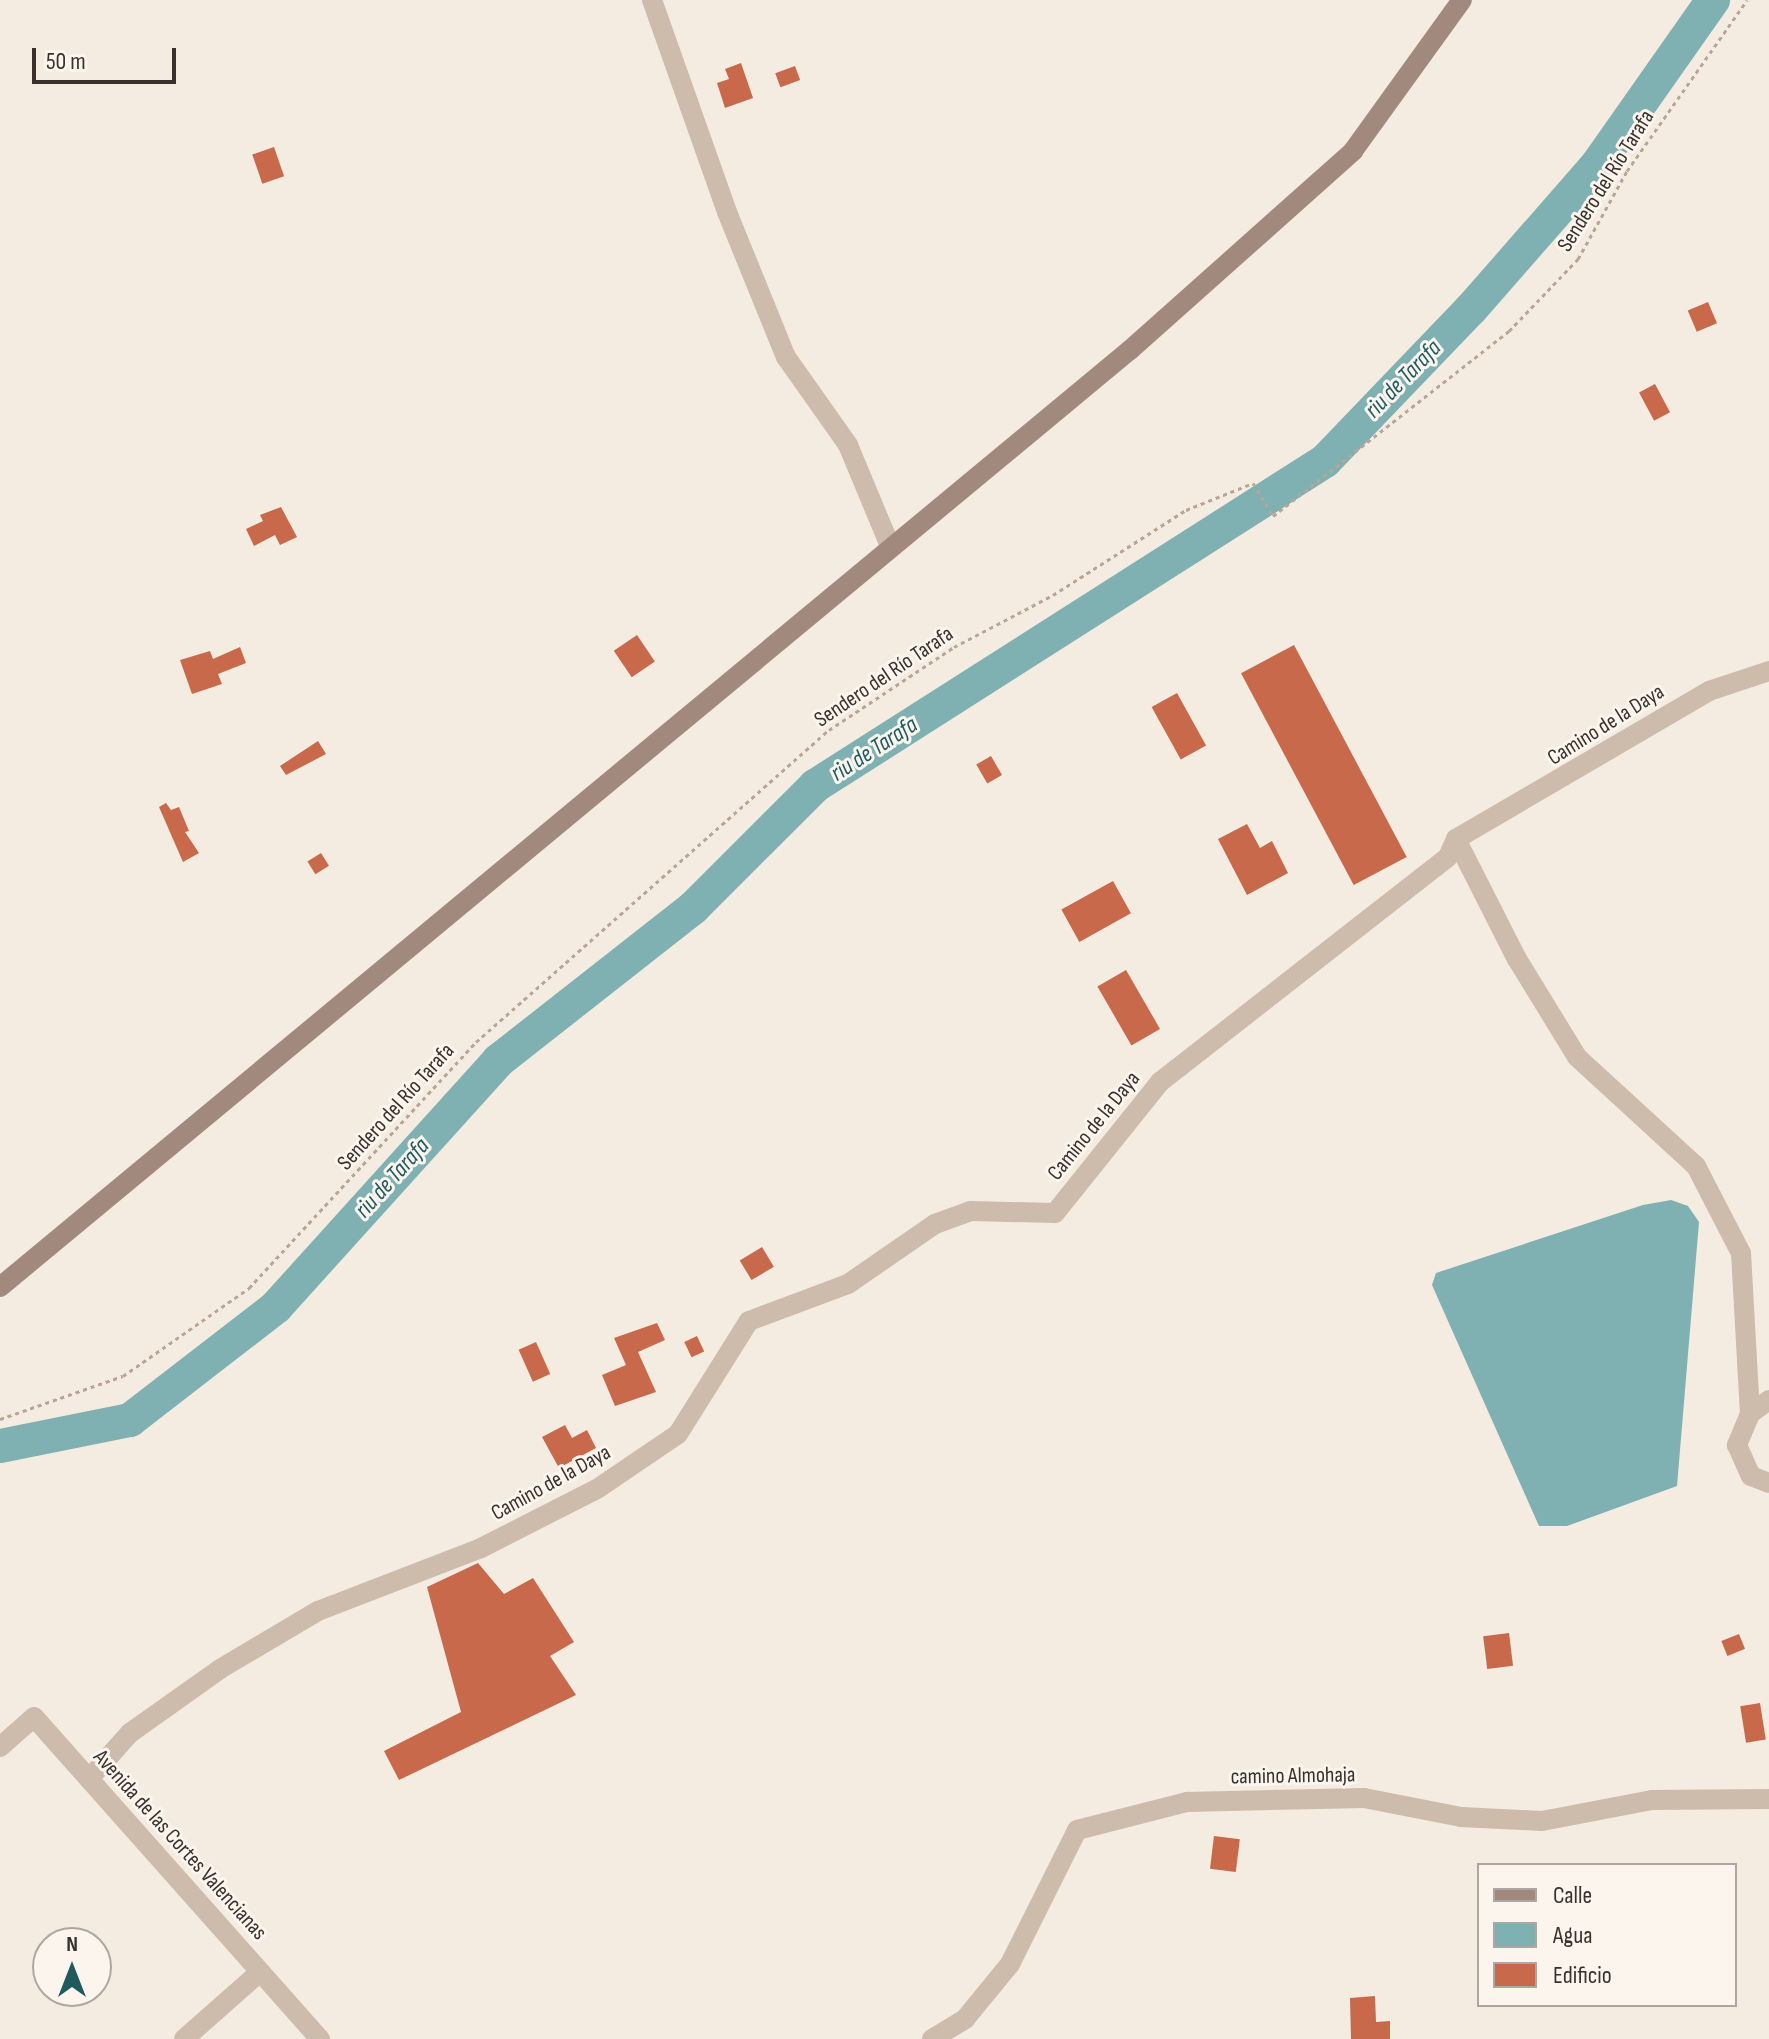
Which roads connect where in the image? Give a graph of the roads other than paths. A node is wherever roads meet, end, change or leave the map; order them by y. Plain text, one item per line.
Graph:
1 (652, 0) edge
2 (1462, 0) edge
3 (890, 546) junction
4 (1769, 671) edge
5 (1456, 839) junction
6 (0, 1287) edge
7 (1769, 1400) edge
8 (1750, 1414) junction
9 (1769, 1483) edge
10 (0, 1747) edge
11 (89, 1779) junction
12 (1769, 1799) edge
13 (260, 1972) junction
14 (184, 2039) edge
15 (320, 2039) edge
16 (932, 2039) edge

1 - 3 street
2 - 3 main road
3 - 6 main road
4 - 5 street, Camino de la Daya
5 - 8 street
5 - 11 street, Camino de la Daya
7 - 8 street
8 - 9 street
10 - 11 street, Avenida de las Cortes Valencianas
11 - 13 street, Avenida de las Cortes Valencianas
12 - 16 street, camino Almohaja
13 - 14 street
13 - 15 street, Avenida de las Cortes Valencianas

